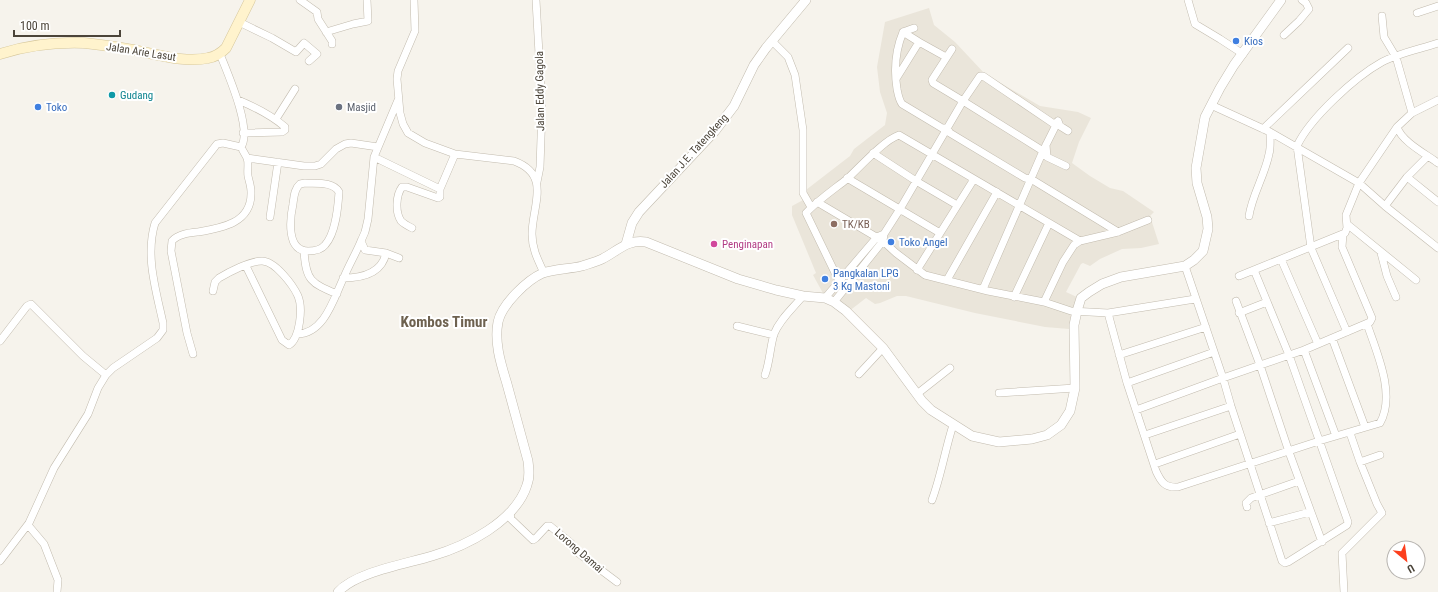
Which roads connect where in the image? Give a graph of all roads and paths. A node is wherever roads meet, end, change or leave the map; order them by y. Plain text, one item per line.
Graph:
1 (250, 0) edge
2 (300, 0) edge
3 (367, 0) edge
4 (414, 0) edge
5 (536, 0) edge
6 (806, 0) edge
7 (1188, 0) edge
8 (1281, 0) edge
9 (1302, 0) edge
10 (1438, 6) edge
11 (1417, 13) dead end
12 (1382, 16) dead end
13 (239, 22) junction
14 (914, 28) dead end
15 (326, 32) junction
16 (903, 32) junction
17 (1284, 35) dead end
18 (772, 41) junction
19 (919, 42) junction
20 (1438, 43) edge
21 (332, 44) dead end
22 (1348, 48) dead end
23 (952, 49) dead end
24 (0, 54) edge
25 (220, 54) junction
26 (1243, 54) junction
27 (946, 56) junction
28 (1396, 57) junction
29 (309, 62) dead end
30 (896, 79) junction
31 (295, 89) dead end
32 (238, 100) junction
33 (398, 100) junction
34 (963, 100) junction
35 (1438, 100) edge
36 (1211, 105) junction
37 (1412, 113) junction
38 (276, 119) junction
39 (389, 121) junction
40 (1058, 121) junction
41 (403, 124) junction
42 (1397, 127) junction
43 (947, 128) junction
44 (1263, 129) junction
45 (1068, 131) dead end
46 (1270, 132) junction
47 (244, 134) junction
48 (1296, 146) junction
49 (241, 147) junction
50 (378, 147) junction
51 (1044, 148) junction
52 (873, 153) junction
53 (932, 153) junction
54 (455, 154) junction
55 (374, 157) junction
56 (247, 158) junction
57 (1434, 159) edge
58 (278, 162) junction
59 (1066, 166) dead end
60 (1407, 177) junction
61 (847, 178) junction
62 (974, 179) junction
63 (1030, 179) junction
64 (916, 181) junction
65 (537, 182) junction
66 (1359, 183) junction
67 (440, 189) junction
68 (997, 192) junction
69 (817, 202) junction
70 (1438, 202) edge
71 (957, 205) junction
72 (1020, 205) junction
73 (1385, 206) junction
74 (811, 207) junction
75 (900, 209) junction
76 (1249, 216) dead end
77 (270, 217) dead end
78 (1148, 220) dead end
79 (1050, 223) junction
80 (1347, 224) junction
81 (412, 228) dead end
82 (1118, 232) junction
83 (940, 233) junction
84 (1342, 234) junction
85 (881, 237) junction
86 (361, 241) junction
87 (1080, 241) junction
88 (626, 244) junction
89 (1311, 248) junction
90 (1438, 248) edge
91 (304, 251) junction
92 (1381, 252) junction
93 (386, 253) junction
94 (399, 258) dead end
95 (1282, 259) junction
96 (853, 264) junction
97 (246, 266) junction
98 (1185, 266) junction
99 (861, 269) junction
100 (917, 270) junction
101 (1254, 270) junction
102 (544, 273) junction
103 (1239, 276) dead end
104 (344, 278) junction
105 (947, 280) junction
106 (1416, 280) dead end
107 (839, 281) junction
108 (982, 289) junction
109 (213, 292) dead end
110 (337, 294) junction
111 (802, 296) junction
112 (1014, 297) junction
113 (1396, 297) dead end
114 (1196, 299) junction
115 (829, 300) junction
116 (1236, 301) dead end
117 (1044, 302) junction
118 (1267, 302) junction
119 (1077, 311) junction
120 (1108, 313) junction
121 (1240, 313) junction
122 (1367, 324) junction
123 (737, 326) dead end
124 (1206, 327) junction
125 (1346, 332) junction
126 (297, 334) junction
127 (774, 335) junction
128 (1332, 338) junction
129 (0, 341) edge
130 (1318, 344) junction
131 (882, 348) junction
132 (1304, 350) junction
133 (1214, 352) junction
134 (194, 354) dead end
135 (1119, 355) junction
136 (1289, 355) junction
137 (1260, 365) junction
138 (950, 368) dead end
139 (859, 374) dead end
140 (765, 375) dead end
141 (106, 376) junction
142 (1223, 378) junction
143 (1127, 383) junction
144 (1075, 388) junction
145 (999, 393) dead end
146 (917, 394) junction
147 (1231, 406) junction
148 (1136, 410) junction
149 (953, 425) junction
150 (1365, 427) junction
151 (1350, 433) junction
152 (1240, 434) junction
153 (1145, 435) junction
154 (1336, 436) junction
155 (1319, 441) junction
156 (1289, 452) junction
157 (1380, 455) dead end
158 (1360, 462) junction
159 (1155, 464) junction
160 (1250, 464) junction
161 (1299, 481) junction
162 (1260, 494) junction
163 (932, 500) dead end
164 (1247, 507) dead end
165 (1310, 512) junction
166 (510, 513) junction
167 (1270, 523) junction
168 (28, 525) junction
169 (1322, 542) junction
170 (0, 561) edge
171 (617, 582) dead end
172 (57, 592) edge
173 (338, 592) edge
174 (1344, 592) edge

1 - 13 main road
2 - 15 street
3 - 15 street
4 - 33 street
5 - 65 street, Jalan Eddy Gagola
6 - 18 street, Jalan J.E. Tatengkeng
7 - 26 street
8 - 26 street
9 - 17 street
10 - 11 street
12 - 28 street
13 - 25 main road
13 - 29 street
14 - 16 street
15 - 21 street
16 - 19 street
16 - 30 street
18 - 74 street
18 - 88 street, Jalan J.E. Tatengkeng
19 - 27 street
19 - 30 street
20 - 28 street
22 - 44 street
23 - 27 street
24 - 25 main road, Jalan Arie Lasut
25 - 32 street
26 - 36 street
27 - 34 street
28 - 37 street
28 - 48 street
30 - 43 street
31 - 38 street
32 - 38 street
32 - 47 street
33 - 39 street
33 - 41 street
34 - 40 street
34 - 43 street
34 - 51 street
35 - 37 street
36 - 44 street
36 - 98 street
37 - 42 street
38 - 47 street
39 - 41 street
39 - 50 street
40 - 45 street
40 - 51 street
41 - 54 street
42 - 57 street
42 - 66 street
43 - 53 street
43 - 63 street
44 - 46 street
46 - 48 street
46 - 76 street
47 - 49 street
48 - 66 street
48 - 89 street
49 - 56 street
49 - 141 street
50 - 55 street
50 - 58 street
51 - 59 street
51 - 63 street
52 - 53 street
52 - 61 street
52 - 64 street
53 - 62 street
53 - 64 street
54 - 65 street
54 - 67 street
55 - 67 street
55 - 86 street
56 - 58 street
56 - 134 street
57 - 60 street
58 - 77 street
60 - 70 street
60 - 73 street
61 - 69 street
61 - 75 street
62 - 68 street
62 - 71 street
63 - 72 street
63 - 82 street
64 - 71 street
64 - 75 street
65 - 102 street, Jalan Eddy Gagola
66 - 73 street
66 - 80 street
67 - 81 street
68 - 72 street
68 - 105 street
69 - 74 street
69 - 85 street
71 - 83 street
72 - 79 street
72 - 108 street
73 - 90 street
74 - 107 street
75 - 83 street
75 - 85 street
78 - 82 street
79 - 87 street
79 - 112 street
80 - 84 street
80 - 92 street
82 - 87 street
83 - 100 street
84 - 89 street
84 - 122 street
85 - 96 street
85 - 99 street
85 - 100 street
86 - 93 street
86 - 104 street
87 - 117 street
88 - 102 street
88 - 111 street
89 - 95 street
89 - 125 street
91 - 91 street
91 - 110 street
92 - 106 street
92 - 113 street
93 - 94 street
93 - 104 street
95 - 101 street
95 - 130 street
96 - 99 street
96 - 107 street
97 - 109 street
97 - 126 street
97 - 126 street
98 - 114 street
98 - 119 street
99 - 115 street
100 - 105 street
101 - 103 street
101 - 118 street
102 - 166 street
104 - 110 street
105 - 108 street
107 - 115 street
108 - 112 street
110 - 126 street
111 - 115 street
111 - 127 street
112 - 117 street
114 - 120 street
114 - 124 street
115 - 131 street
116 - 121 street
117 - 119 street
118 - 121 street
118 - 136 street
119 - 120 street
119 - 144 street
120 - 135 street
121 - 137 street
122 - 125 street
122 - 150 street
123 - 127 street
124 - 133 street
124 - 135 street
125 - 128 street
127 - 140 street
128 - 130 street
128 - 150 street
129 - 141 street
130 - 132 street
131 - 139 street
131 - 146 street
132 - 136 street
132 - 154 street
133 - 142 street
133 - 143 street
135 - 143 street
136 - 137 street
136 - 155 street
137 - 142 street
137 - 156 street
138 - 146 street
141 - 168 street
142 - 147 street
142 - 148 street
143 - 148 street
144 - 145 street
144 - 149 street
146 - 149 street
147 - 152 street
147 - 153 street
148 - 153 street
149 - 163 street
150 - 151 street
151 - 154 street
151 - 158 street
152 - 159 street
152 - 160 street
153 - 159 street
154 - 155 street
155 - 156 street
155 - 169 street
156 - 160 street
156 - 161 street
157 - 158 street
158 - 174 street
159 - 160 street
160 - 162 street
161 - 162 street
161 - 165 street
162 - 164 street
162 - 167 street
165 - 167 street
165 - 169 street
166 - 171 street, Lorong Damai
166 - 173 street
167 - 169 street
168 - 170 street
168 - 172 street

